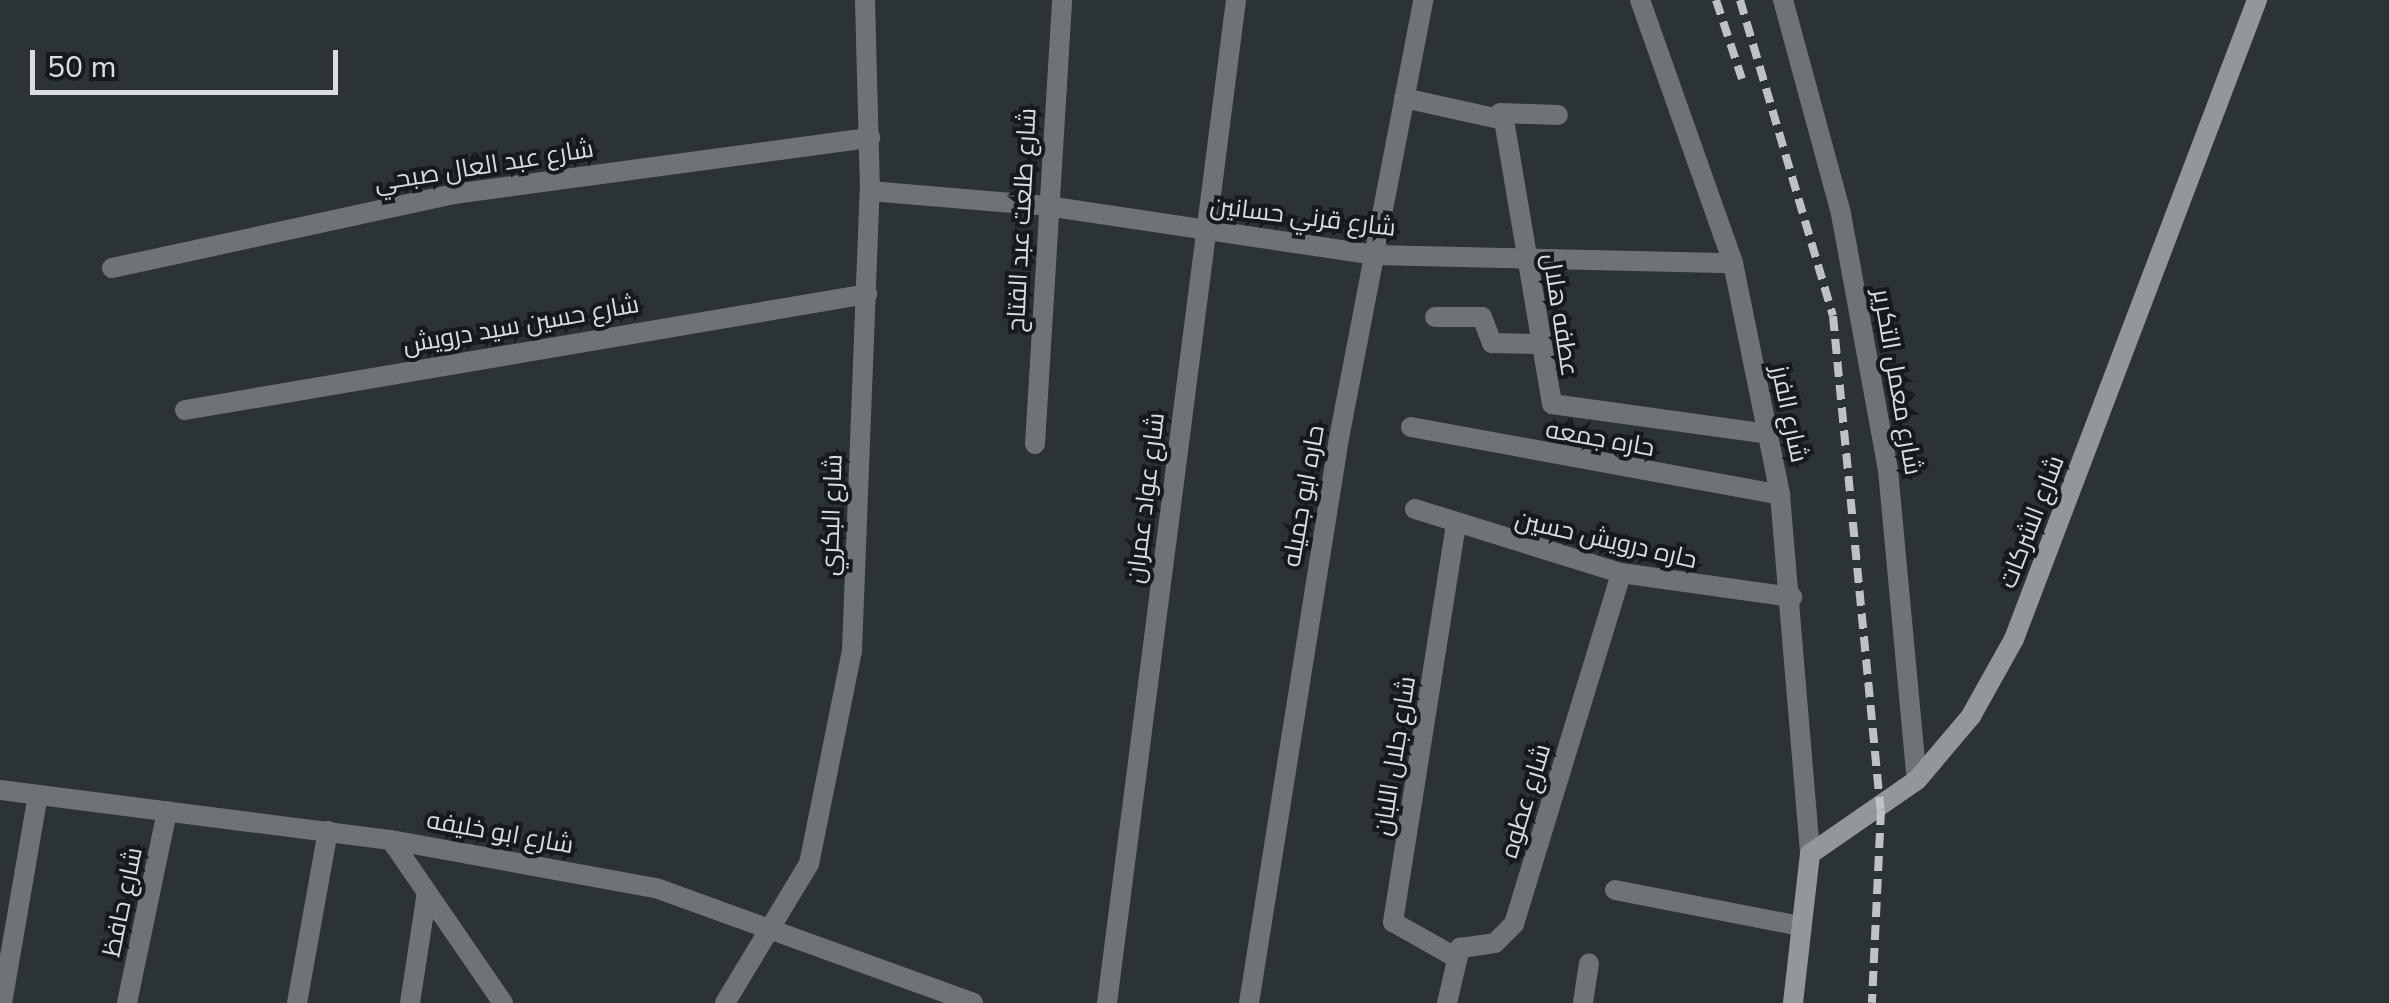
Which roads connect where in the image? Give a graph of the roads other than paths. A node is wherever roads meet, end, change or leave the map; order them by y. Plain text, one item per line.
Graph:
1 (865, 0) edge
2 (1062, 0) edge
3 (1236, 0) edge
4 (1423, 0) edge
5 (1640, 0) edge
6 (1784, 0) edge
7 (2257, 0) edge
8 (1404, 98) junction
9 (1500, 113) junction
10 (1558, 115) dead end
11 (870, 138) junction
12 (870, 191) junction
13 (1046, 206) junction
14 (1204, 230) junction
15 (1374, 255) junction
16 (1525, 258) junction
17 (1733, 263) junction
18 (112, 268) dead end
19 (867, 294) junction
20 (1436, 317) dead end
21 (1539, 344) junction
22 (185, 410) dead end
23 (1411, 428) dead end
24 (1768, 434) junction
25 (1035, 444) dead end
26 (1780, 495) junction
27 (1415, 509) dead end
28 (1456, 525) junction
29 (1620, 574) junction
30 (1792, 597) junction
31 (1917, 780) junction
32 (0, 790) edge
33 (38, 795) junction
34 (167, 811) junction
35 (328, 832) junction
36 (391, 840) junction
37 (1810, 854) junction
38 (1615, 890) dead end
39 (427, 892) junction
40 (776, 926) junction
41 (1800, 926) junction
42 (1455, 957) junction
43 (1589, 963) dead end
44 (916, 993) edge
45 (2, 1003) edge
46 (128, 1003) edge
47 (297, 1003) edge
48 (410, 1003) edge
49 (503, 1003) edge
50 (724, 1003) edge
51 (973, 1003) edge
52 (1107, 1003) edge
53 (1249, 1003) edge
54 (1447, 1003) edge
55 (1584, 1003) edge
56 (1793, 1003) edge

1 - 11 street, شارع البكري
2 - 13 street, شارع طلعت عبد الفتاح
3 - 14 street, شارع عواد عمران
4 - 8 street, حاره ابو جميله
5 - 17 street, شارع الفرز
6 - 31 street, شارع معمل التكرير
7 - 31 main road, شارع الشركات
8 - 9 street
8 - 15 street, حاره ابو جميله
9 - 10 street
9 - 16 street, عطفه هلال
11 - 12 street, شارع البكري
11 - 18 street, شارع عبد العال صبحي
12 - 13 street, شارع قرني حسانين
12 - 19 street, شارع البكري
13 - 14 street, شارع قرني حسانين
13 - 25 street, شارع طلعت عبد الفتاح
14 - 15 street, شارع قرني حسانين
14 - 52 street, شارع عواد عمران
15 - 16 street, شارع قرني حسانين
15 - 53 street, حاره ابو جميله
16 - 17 street, شارع قرني حسانين
16 - 21 street, عطفه هلال
17 - 24 street, شارع الفرز
19 - 22 street, شارع حسين سيد درويش
19 - 40 street, شارع البكري
20 - 21 street
21 - 24 street, عطفه هلال
23 - 26 street, حاره جمعه
24 - 26 street, شارع الفرز
26 - 30 street, شارع الفرز
27 - 28 street, حاره درويش حسين
28 - 29 street, حاره درويش حسين
28 - 42 street, شارع جلال اللبان
29 - 30 street, حاره درويش حسين
29 - 42 street, شارع عطوه
30 - 37 street, شارع الفرز
31 - 37 main road, شارع الشركات
32 - 33 street, شارع ابو خليفه
33 - 34 street, شارع ابو خليفه
33 - 45 street
34 - 35 street, شارع ابو خليفه
34 - 46 street, شارع حافظ
35 - 36 street, شارع ابو خليفه
35 - 47 street
36 - 39 street
36 - 40 street, شارع ابو خليفه
37 - 41 main road
38 - 41 street
39 - 48 street
39 - 49 street
40 - 44 street, شارع ابو خليفه
40 - 50 street, شارع البكري
41 - 56 main road
42 - 54 street
43 - 55 street
44 - 51 street, شارع ابو خليفه

